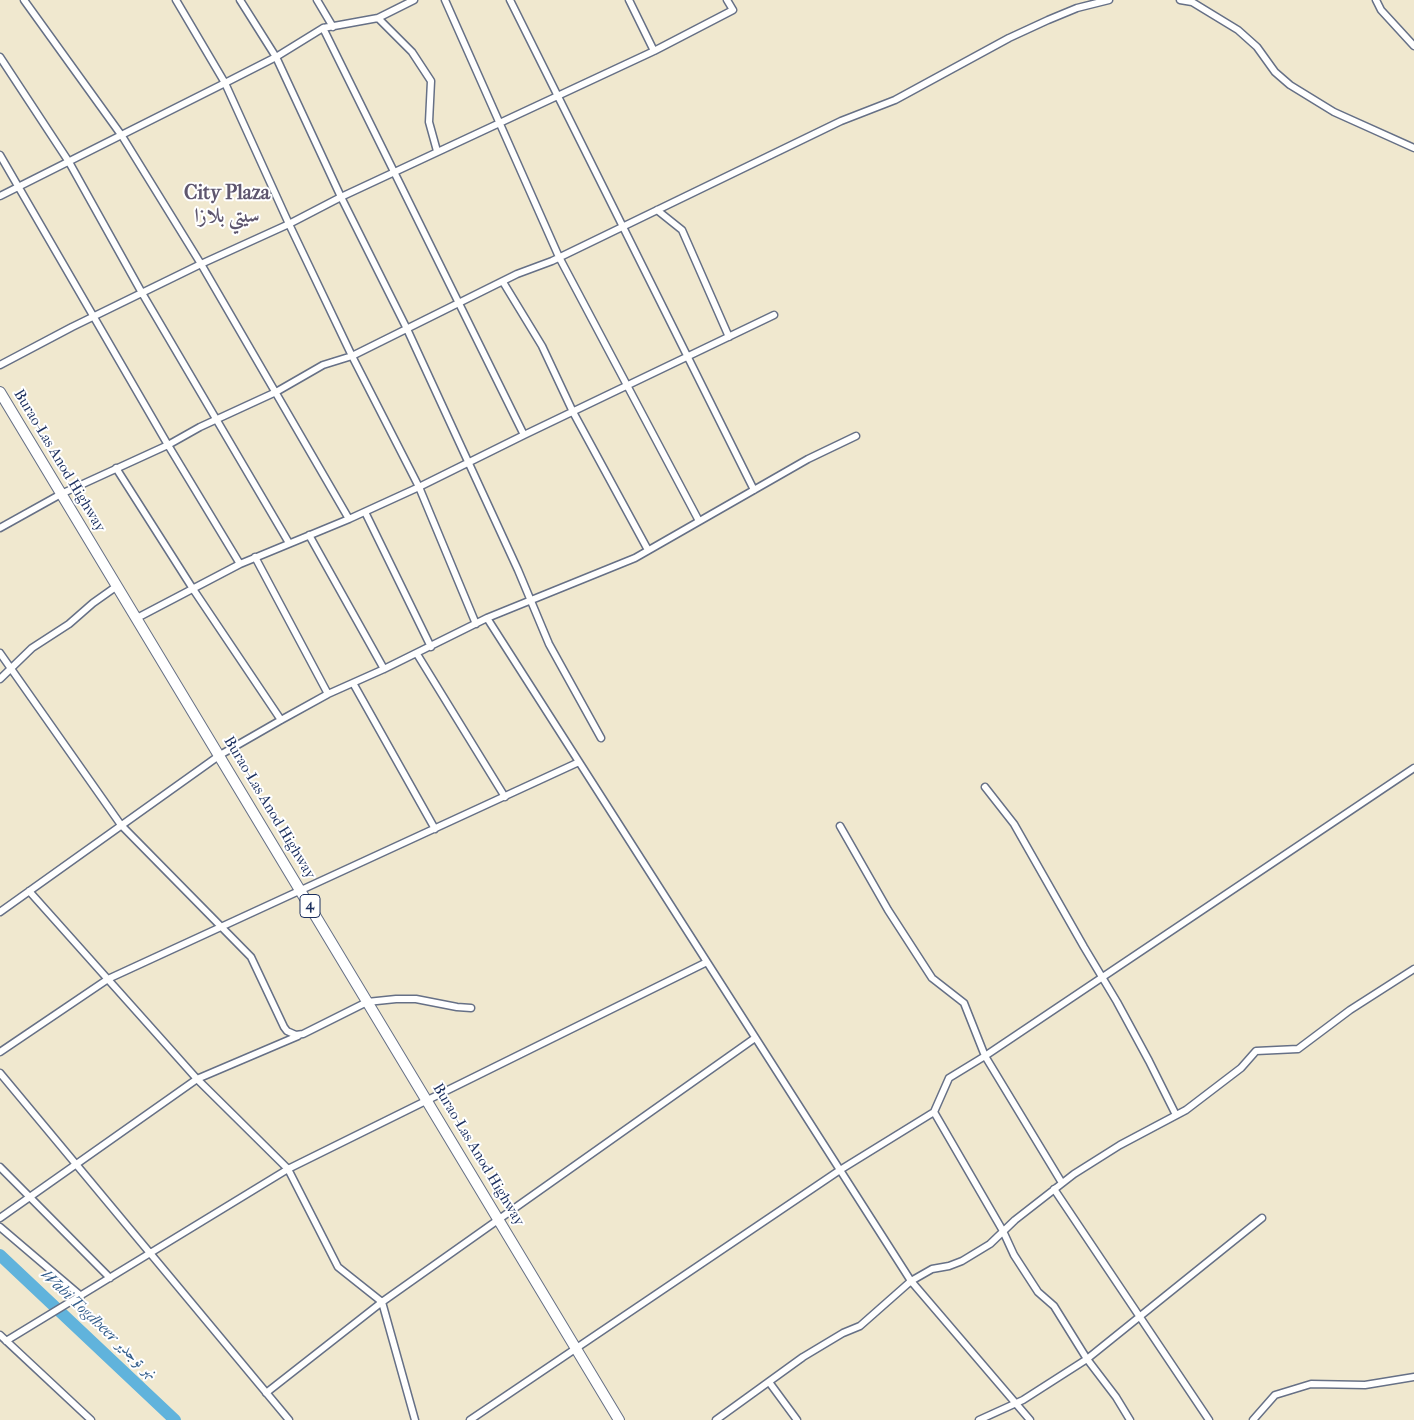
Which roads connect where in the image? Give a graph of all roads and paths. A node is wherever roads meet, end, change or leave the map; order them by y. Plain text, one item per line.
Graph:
1 (24, 0) edge
2 (176, 0) edge
3 (240, 0) edge
4 (317, 0) edge
5 (414, 0) edge
6 (445, 0) edge
7 (510, 0) edge
8 (629, 0) edge
9 (727, 0) edge
10 (1109, 0) edge
11 (1180, 0) edge
12 (1376, 0) edge
13 (1193, 1) edge
14 (378, 18) junction
15 (333, 27) junction
16 (323, 28) junction
17 (1414, 46) edge
18 (654, 51) junction
19 (0, 57) edge
20 (276, 57) junction
21 (225, 83) junction
22 (558, 95) junction
23 (499, 122) junction
24 (122, 136) junction
25 (1414, 148) edge
26 (437, 152) junction
27 (0, 154) edge
28 (69, 162) junction
29 (394, 172) junction
30 (20, 186) junction
31 (0, 196) edge
32 (341, 197) junction
33 (657, 210) junction
34 (289, 224) junction
35 (623, 226) junction
36 (559, 257) junction
37 (201, 264) junction
38 (503, 282) junction
39 (142, 293) junction
40 (459, 304) junction
41 (95, 316) junction
42 (774, 316) dead end
43 (407, 329) junction
44 (729, 337) junction
45 (352, 356) junction
46 (688, 357) junction
47 (0, 365) edge
48 (627, 386) junction
49 (0, 392) edge
50 (276, 392) junction
51 (573, 412) junction
52 (216, 420) junction
53 (524, 435) junction
54 (856, 436) dead end
55 (168, 445) junction
56 (468, 463) junction
57 (116, 468) junction
58 (419, 487) junction
59 (754, 490) junction
60 (62, 494) junction
61 (365, 512) junction
62 (349, 519) junction
63 (699, 521) junction
64 (0, 528) edge
65 (309, 535) junction
66 (289, 543) junction
67 (648, 550) junction
68 (255, 558) junction
69 (240, 564) junction
70 (117, 586) junction
71 (193, 589) junction
72 (530, 601) junction
73 (138, 618) junction
74 (487, 618) junction
75 (476, 624) junction
76 (431, 646) junction
77 (0, 654) edge
78 (416, 654) junction
79 (10, 668) junction
80 (384, 669) junction
81 (0, 679) edge
82 (353, 683) junction
83 (328, 694) junction
84 (281, 720) junction
85 (601, 738) dead end
86 (220, 755) junction
87 (579, 762) junction
88 (1414, 768) edge
89 (985, 787) dead end
90 (504, 797) junction
91 (121, 825) junction
92 (840, 826) dead end
93 (435, 828) junction
94 (29, 891) junction
95 (301, 891) junction
96 (0, 912) edge
97 (221, 927) junction
98 (707, 962) junction
99 (1414, 968) edge
100 (1102, 977) junction
101 (108, 979) junction
102 (367, 1002) junction
103 (471, 1008) dead end
104 (304, 1034) junction
105 (755, 1038) junction
106 (0, 1052) edge
107 (984, 1056) junction
108 (0, 1073) edge
109 (197, 1079) junction
110 (427, 1101) junction
111 (934, 1112) junction
112 (1176, 1115) junction
113 (76, 1165) junction
114 (0, 1167) edge
115 (288, 1169) junction
116 (840, 1170) junction
117 (1062, 1183) junction
118 (1054, 1189) junction
119 (30, 1197) junction
120 (0, 1218) edge
121 (1262, 1218) dead end
122 (499, 1219) junction
123 (0, 1227) edge
124 (1003, 1231) junction
125 (150, 1254) junction
126 (110, 1278) junction
127 (910, 1281) junction
128 (81, 1296) junction
129 (382, 1302) junction
130 (1140, 1316) junction
131 (0, 1335) edge
132 (6, 1341) junction
133 (576, 1348) junction
134 (1087, 1359) junction
135 (1414, 1377) edge
136 (769, 1382) junction
137 (266, 1393) junction
138 (1016, 1403) junction
139 (91, 1420) edge
140 (289, 1420) edge
141 (415, 1420) edge
142 (470, 1420) edge
143 (619, 1420) edge
144 (716, 1420) edge
145 (797, 1420) edge
146 (979, 1420) edge
147 (1030, 1420) edge
148 (1130, 1420) edge
149 (1208, 1420) edge
150 (1253, 1420) edge

1 - 24 street
2 - 21 street
3 - 20 street
4 - 15 street
5 - 14 street
6 - 23 street
7 - 22 street
8 - 18 street
9 - 18 street
10 - 33 street
11 - 13 street
12 - 17 street
13 - 25 street
14 - 15 street
14 - 26 street
15 - 16 street
16 - 20 street
16 - 29 street
18 - 22 street
19 - 28 street
20 - 21 street
20 - 32 street
21 - 24 street
21 - 34 street
22 - 23 street
22 - 35 street
23 - 26 street
23 - 36 street
24 - 28 street
24 - 37 street
26 - 29 street
27 - 30 street
28 - 30 street
28 - 39 street
29 - 32 street
29 - 40 street
30 - 31 street
30 - 41 street
32 - 34 street
32 - 43 street
33 - 35 street
33 - 44 street
34 - 37 street
34 - 45 street
35 - 36 street
35 - 46 street
36 - 38 street
36 - 48 street
37 - 39 street
37 - 50 street
38 - 40 street
38 - 51 street
39 - 41 street
39 - 52 street
40 - 43 street
40 - 53 street
41 - 47 street
41 - 55 street
42 - 44 street
43 - 45 street
43 - 56 street
44 - 46 street
45 - 50 street
45 - 58 street
46 - 48 street
46 - 59 street
48 - 51 street
48 - 63 street
49 - 60 highway, Burao-Las Anod Highway / 4
50 - 52 street
50 - 62 street
51 - 53 street
51 - 67 street
52 - 55 street
52 - 66 street
53 - 56 street
54 - 59 street
55 - 57 street
55 - 69 street
56 - 58 street
56 - 72 street
57 - 60 street
57 - 71 street
58 - 61 street
58 - 75 street
59 - 63 street
60 - 64 street
60 - 70 highway, Burao-Las Anod Highway / 4
61 - 62 street
61 - 76 street
62 - 65 street
63 - 67 street
65 - 66 street
65 - 80 street
66 - 68 street
67 - 72 street
68 - 69 street
68 - 83 street
69 - 71 street
70 - 73 highway, Burao-Las Anod Highway / 4
70 - 79 street
71 - 73 street
71 - 84 street
72 - 74 street
72 - 85 street
73 - 86 highway, Burao-Las Anod Highway / 4
74 - 75 street
74 - 87 street
75 - 76 street
76 - 78 street
77 - 79 street
78 - 80 street
78 - 90 street
79 - 81 street
79 - 91 street
80 - 82 street
82 - 83 street
82 - 93 street
83 - 84 street
84 - 86 street
86 - 91 street
86 - 95 highway, Burao-Las Anod Highway / 4
87 - 90 street
87 - 98 street
88 - 100 street
89 - 100 street
90 - 93 street
91 - 94 street
91 - 97 street
92 - 107 street
93 - 95 street
94 - 96 street
94 - 101 street
95 - 97 street
95 - 102 highway, Burao-Las Anod Highway / 4
97 - 101 street
97 - 104 street
98 - 105 street
98 - 110 street
99 - 112 street
100 - 107 street
100 - 112 street
101 - 106 street
101 - 109 street
102 - 103 street
102 - 104 street
102 - 110 highway, Burao-Las Anod Highway / 4
104 - 109 street
105 - 116 street
105 - 122 street
107 - 111 street
107 - 117 street
108 - 113 street
109 - 113 street
109 - 115 street
110 - 115 street
110 - 122 highway, Burao-Las Anod Highway / 4
111 - 116 street
111 - 124 street
112 - 117 street
113 - 119 street
113 - 125 street
114 - 119 street
115 - 125 street
115 - 129 street
116 - 127 street
116 - 133 street
117 - 118 street
118 - 124 street
118 - 130 street
119 - 120 street
119 - 126 street
121 - 130 street
122 - 129 street
122 - 133 highway, Burao-Las Anod Highway / 4
123 - 128 street
124 - 127 street
124 - 134 street
125 - 126 street
125 - 137 street
126 - 128 street
127 - 136 street
127 - 138 street
128 - 132 street
129 - 137 street
129 - 141 street
130 - 134 street
130 - 149 street
131 - 132 street
132 - 139 street
133 - 142 street
133 - 143 highway, Burao-Las Anod Highway / 4
134 - 138 street
134 - 148 street
135 - 150 street
136 - 144 street
136 - 145 street
137 - 140 street
138 - 146 street
138 - 147 street

